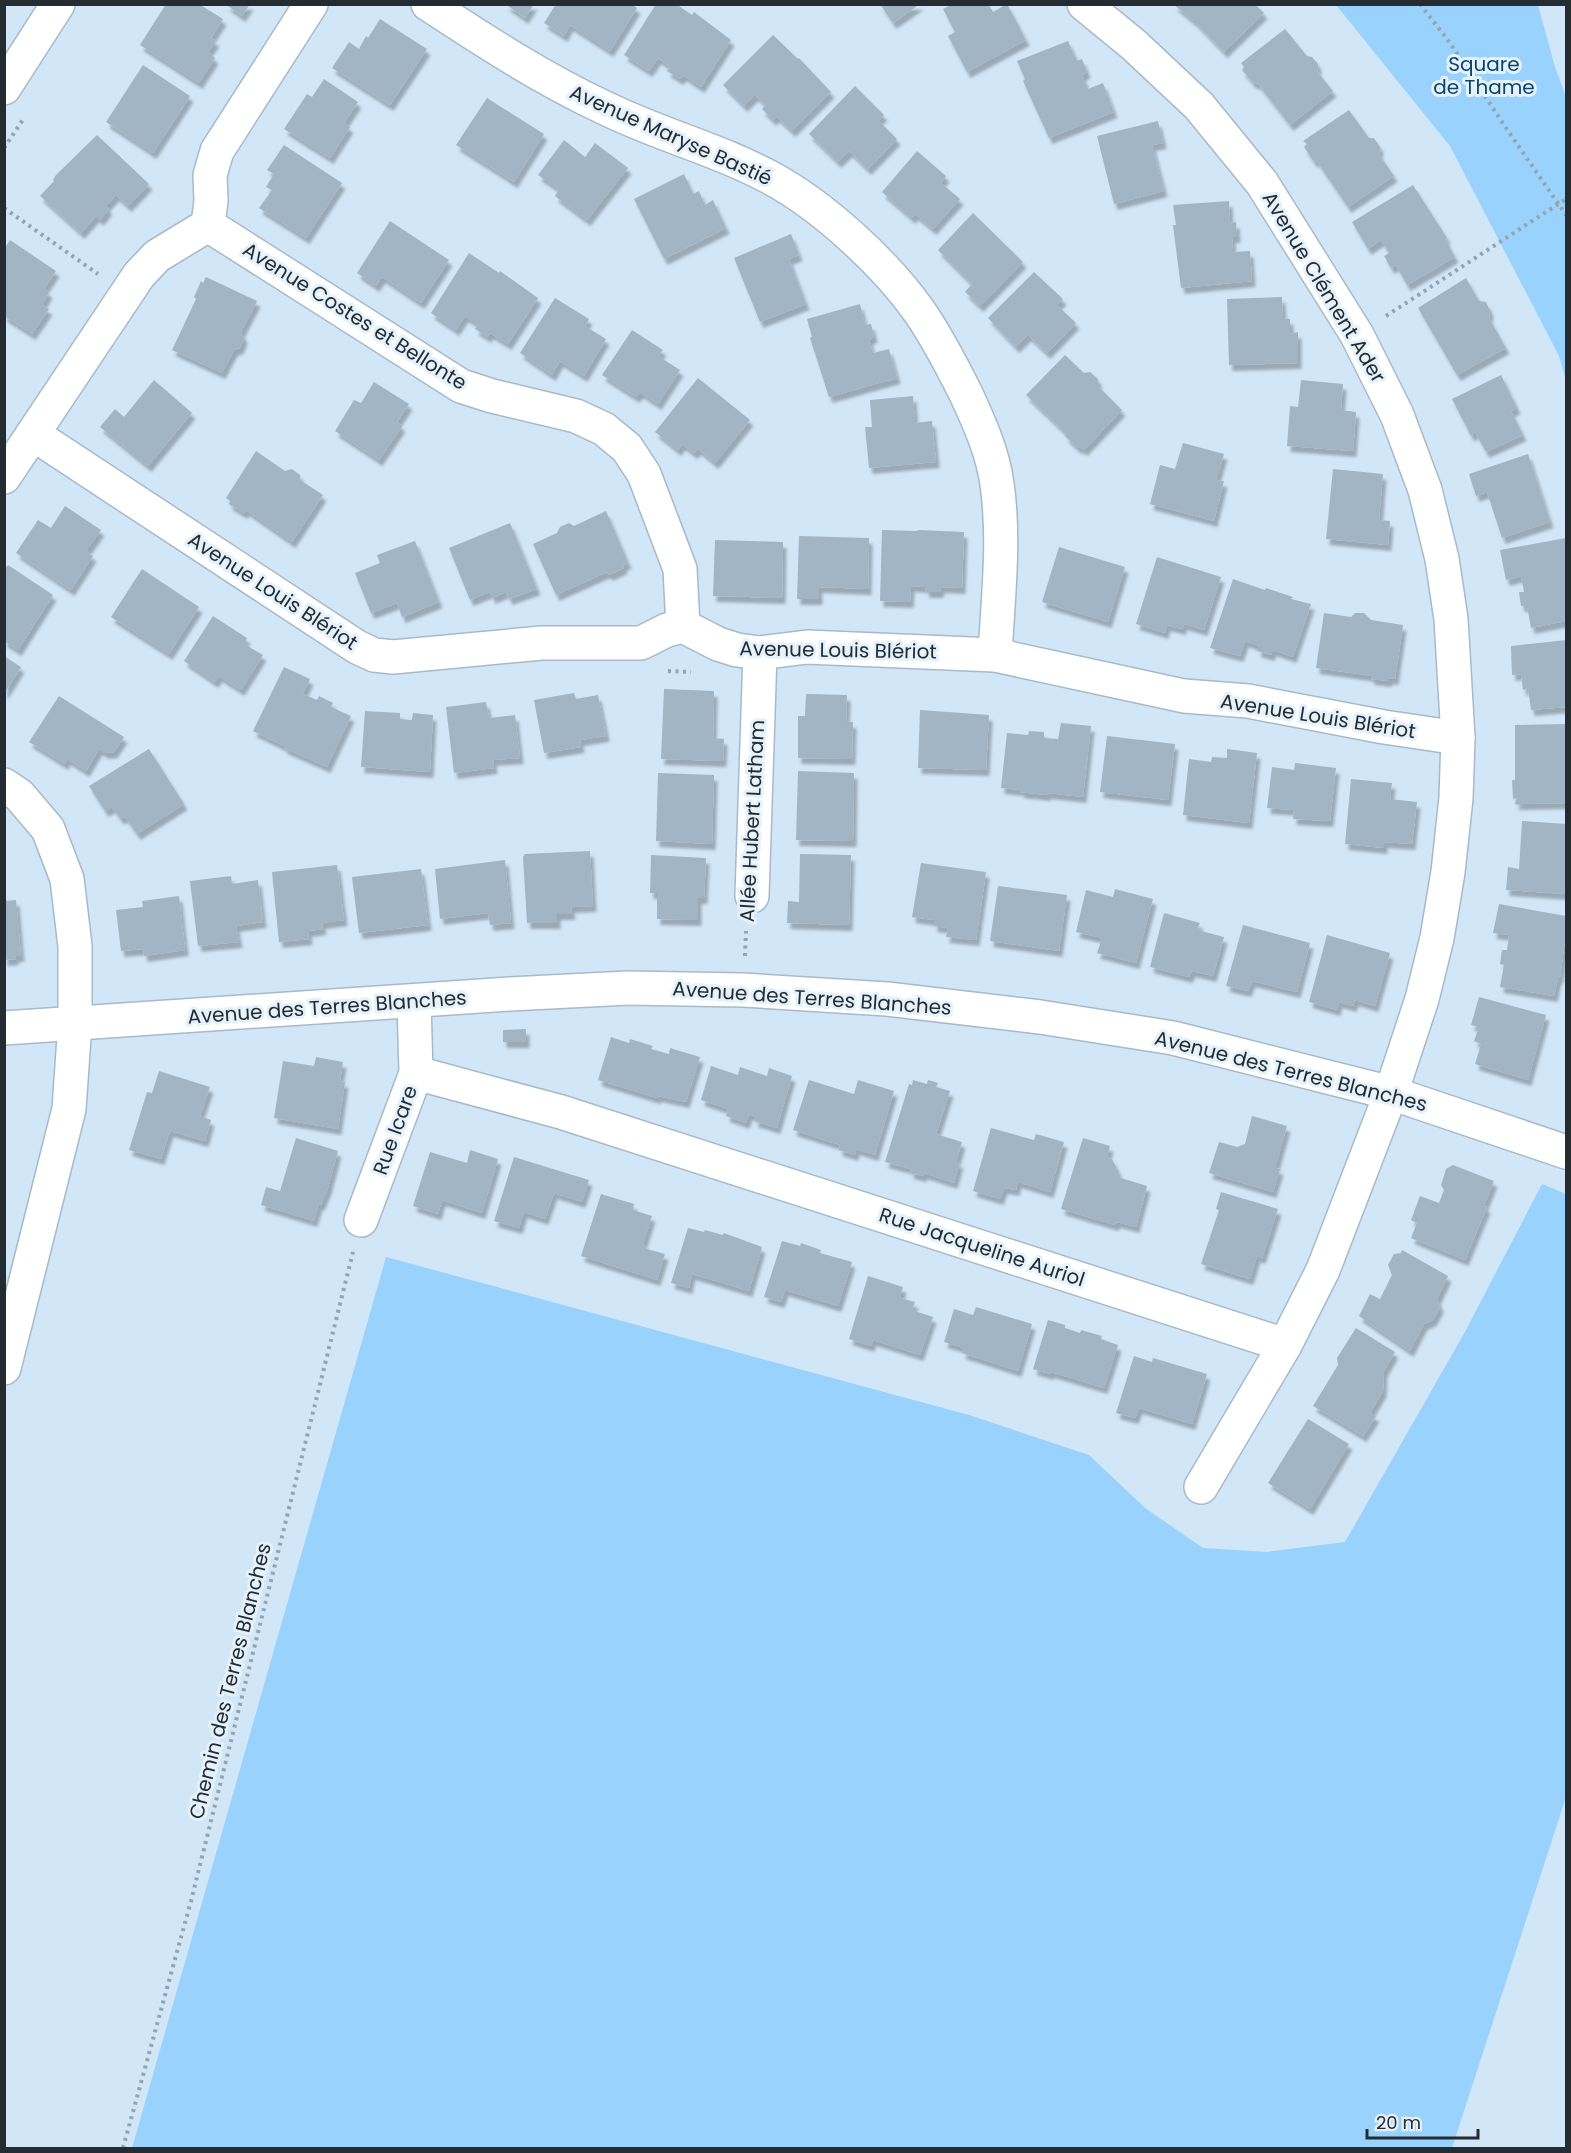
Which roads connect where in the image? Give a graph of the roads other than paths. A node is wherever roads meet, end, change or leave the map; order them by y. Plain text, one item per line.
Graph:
1 (58, 4) edge
2 (311, 4) edge
3 (428, 4) edge
4 (1084, 4) edge
5 (4, 88) edge
6 (208, 225) junction
7 (33, 434) junction
8 (4, 477) edge
9 (683, 626) junction
10 (760, 652) junction
11 (995, 655) junction
12 (1458, 738) junction
13 (4, 785) edge
14 (752, 896) road end
15 (414, 1002) junction
16 (75, 1023) junction
17 (4, 1028) edge
18 (416, 1073) junction
19 (1391, 1093) junction
20 (1566, 1152) edge
21 (361, 1220) road end
22 (1285, 1345) junction
23 (4, 1368) edge
24 (1201, 1487) dead end

1 - 5 street
2 - 6 street
3 - 11 street, Avenue Maryse Bastié
4 - 12 street, Avenue Clément Ader
6 - 7 street
6 - 9 street, Avenue Costes et Bellonte
7 - 8 street
7 - 9 street, Avenue Louis Blériot
9 - 10 street, Avenue Louis Blériot
10 - 11 street, Avenue Louis Blériot
10 - 14 street, Allée Hubert Latham
11 - 12 street, Avenue Louis Blériot
12 - 19 street, Avenue Clément Ader
13 - 16 street
15 - 16 street, Avenue des Terres Blanches
15 - 18 street, Rue Icare
15 - 19 street, Avenue des Terres Blanches
16 - 17 street, Avenue des Terres Blanches
16 - 23 street
18 - 21 street, Rue Icare
18 - 22 street, Rue Jacqueline Auriol
19 - 20 street, Avenue des Terres Blanches
19 - 22 street
22 - 24 street

